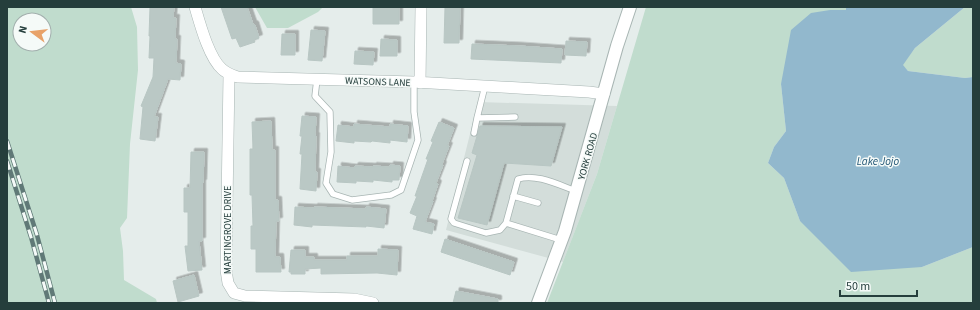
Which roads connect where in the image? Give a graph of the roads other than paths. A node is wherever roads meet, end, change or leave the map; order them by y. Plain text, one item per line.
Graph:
1 (195, 7) edge
2 (421, 7) edge
3 (630, 7) edge
4 (228, 74) junction
5 (317, 79) junction
6 (417, 83) junction
7 (485, 86) junction
8 (604, 94) junction
9 (515, 117) dead end
10 (477, 118) junction
11 (474, 133) dead end
12 (467, 161) dead end
13 (577, 191) junction
14 (513, 196) junction
15 (538, 203) dead end
16 (506, 223) junction
17 (561, 240) junction
18 (373, 303) edge
19 (538, 303) edge

1 - 4 street
2 - 6 street
3 - 8 street, YORK ROAD
4 - 5 street, WATSONS LANE
4 - 18 street, MARTINGROVE DRIVE
5 - 6 street, WATSONS LANE
5 - 6 lane
6 - 7 street, WATSONS LANE
7 - 8 street, WATSONS LANE
7 - 10 lane
8 - 13 street, YORK ROAD
9 - 10 lane
10 - 11 lane
12 - 16 lane
13 - 14 lane
13 - 17 street, YORK ROAD
14 - 15 lane
14 - 16 lane
16 - 17 lane
17 - 19 street, YORK ROAD

